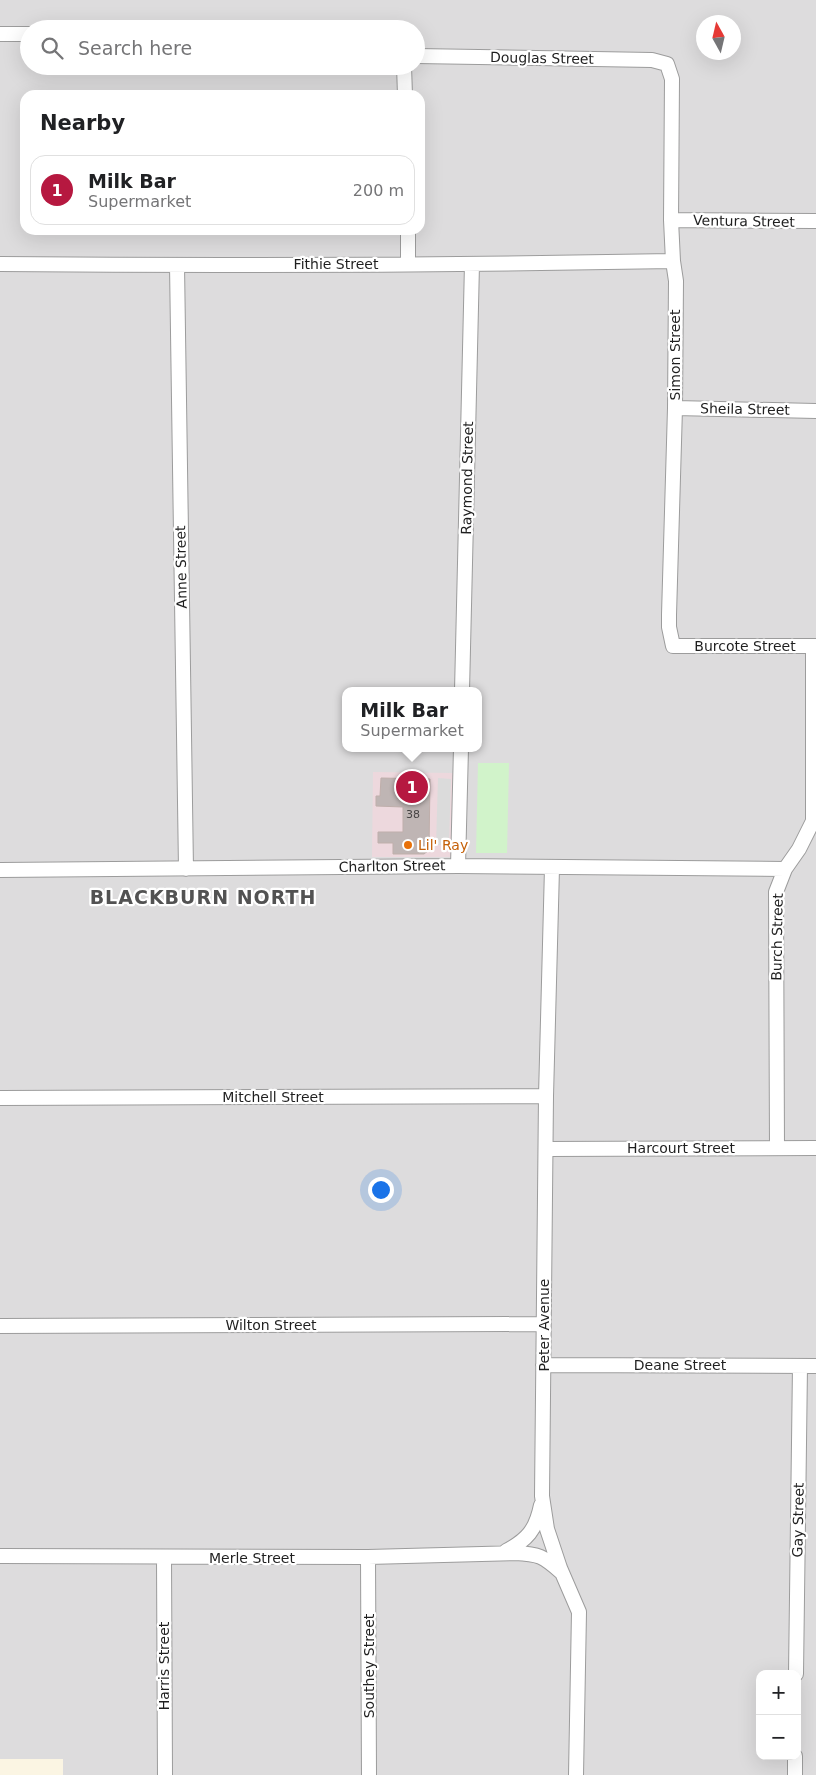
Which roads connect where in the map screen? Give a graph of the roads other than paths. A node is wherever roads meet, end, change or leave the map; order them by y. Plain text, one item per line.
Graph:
1 (0, 34) edge
2 (20, 34) edge
3 (425, 56) edge
4 (666, 64) joint
5 (404, 75) edge
6 (405, 90) edge
7 (671, 220) junction
8 (816, 221) edge
9 (408, 235) edge
10 (673, 261) junction
11 (0, 264) edge
12 (408, 264) junction
13 (472, 264) junction
14 (177, 265) junction
15 (675, 408) junction
16 (816, 411) edge
17 (674, 646) joint
18 (815, 646) edge
19 (462, 687) edge
20 (461, 752) edge
21 (458, 866) junction
22 (552, 868) junction
23 (186, 869) junction
24 (785, 869) junction
25 (0, 870) edge
26 (546, 1096) junction
27 (0, 1098) edge
28 (777, 1148) junction
29 (816, 1148) edge
30 (546, 1149) junction
31 (543, 1324) junction
32 (0, 1326) edge
33 (543, 1365) junction
34 (800, 1366) junction
35 (816, 1366) edge
36 (542, 1496) junction
37 (503, 1553) junction
38 (0, 1556) edge
39 (164, 1558) junction
40 (368, 1558) junction
41 (563, 1575) junction
42 (796, 1670) edge
43 (795, 1760) edge
44 (164, 1775) edge
45 (369, 1775) edge
46 (576, 1775) edge
47 (795, 1775) edge

1 - 2 street
3 - 4 street, Douglas Street
4 - 7 street, Simon Street
5 - 6 street
7 - 8 street, Ventura Street
7 - 10 street, Simon Street
9 - 12 street
10 - 13 street, Fithie Street
10 - 15 street, Simon Street
11 - 14 street, Fithie Street
12 - 13 street, Fithie Street
12 - 14 street, Fithie Street
13 - 19 street, Raymond Street
14 - 23 street, Anne Street
15 - 16 street, Sheila Street
15 - 17 street, Simon Street
17 - 18 street, Burcote Street
18 - 24 street, Burch Street
20 - 21 street
21 - 22 street, Charlton Street
21 - 23 street, Charlton Street
22 - 24 street, Charlton Street
22 - 26 street, Peter Avenue
23 - 25 street, Charlton Street
24 - 28 street, Burch Street
26 - 27 street, Mitchell Street
26 - 30 street, Peter Avenue
28 - 29 street, Harcourt Street
28 - 30 street, Harcourt Street
30 - 31 street, Peter Avenue
31 - 32 street, Wilton Street
31 - 33 street, Peter Avenue
33 - 34 street, Deane Street
33 - 36 street, Peter Avenue
34 - 35 street, Deane Street
34 - 42 street, Gay Street
36 - 37 street, Merle Street
36 - 41 street, Peter Avenue
37 - 40 street, Merle Street
37 - 41 street, Merle Street
38 - 39 street, Merle Street
39 - 40 street, Merle Street
39 - 44 street, Harris Street
40 - 45 street, Southey Street
41 - 46 street, Peter Avenue
43 - 47 street

